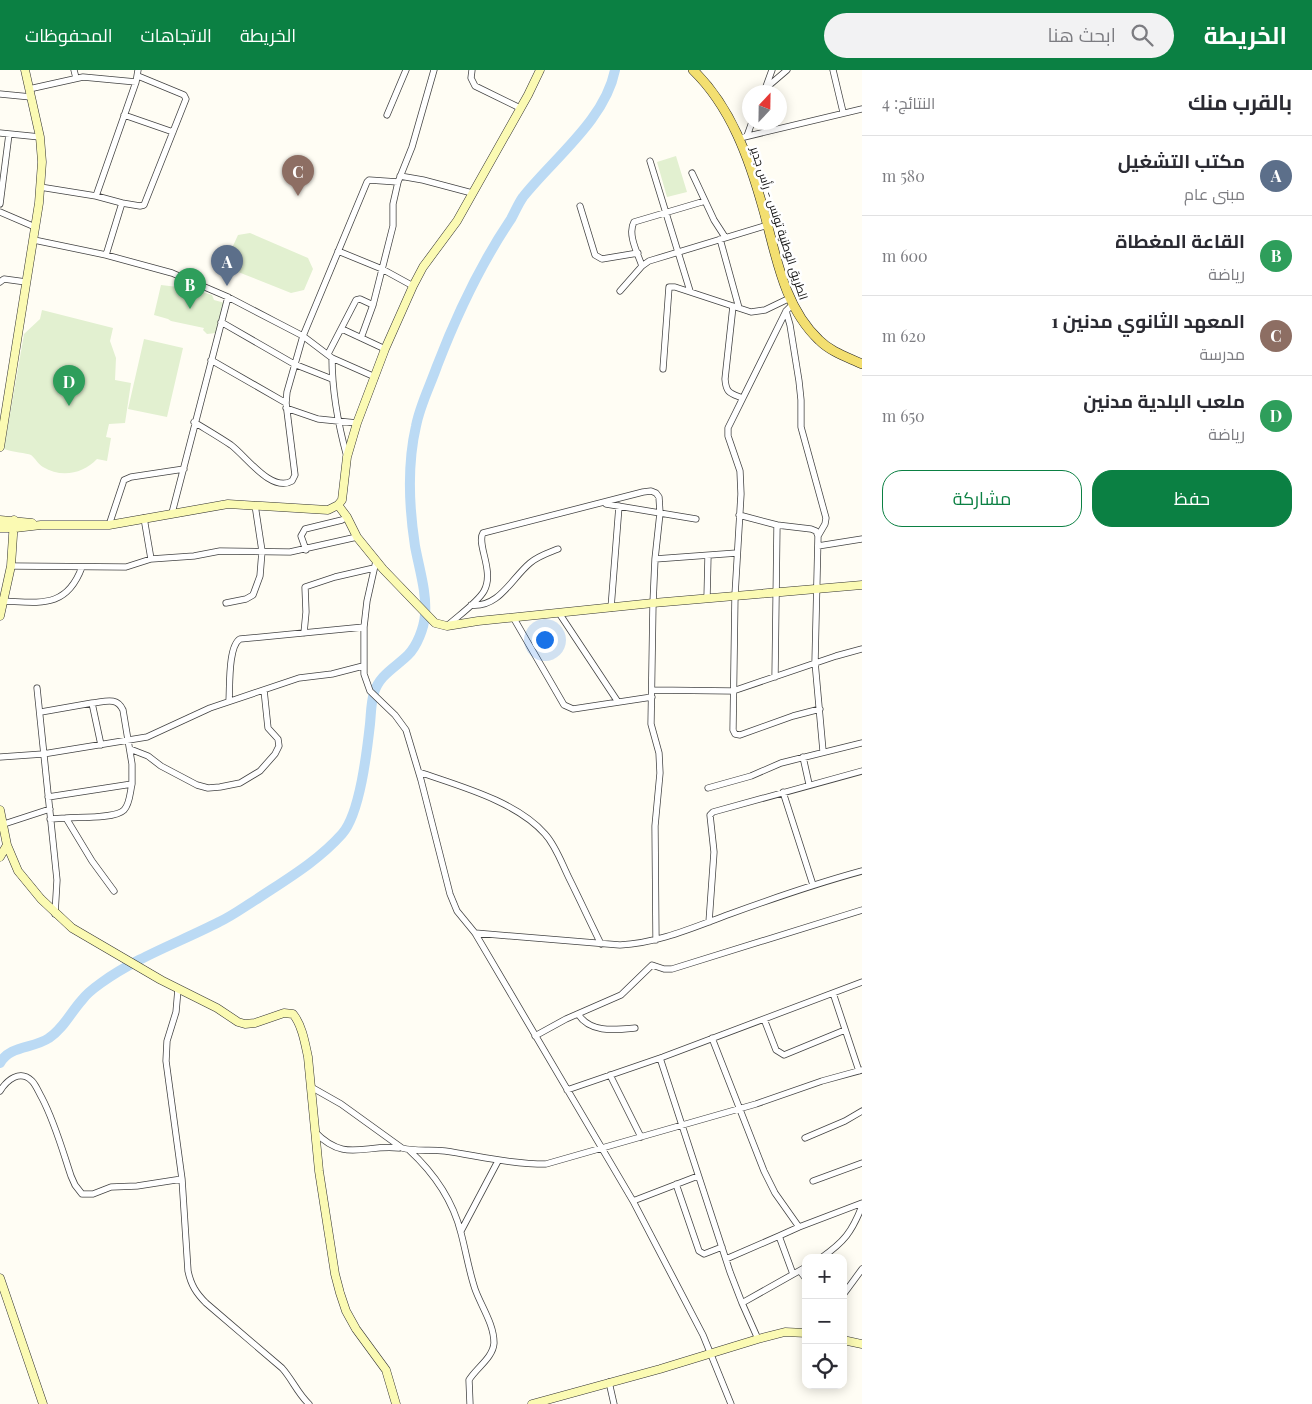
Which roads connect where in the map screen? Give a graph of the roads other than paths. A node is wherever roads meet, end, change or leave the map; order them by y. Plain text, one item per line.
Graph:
1 (25, 70) edge
2 (74, 70) edge
3 (406, 70) edge
4 (434, 70) edge
5 (472, 70) edge
6 (540, 70) edge
7 (693, 70) edge
8 (772, 70) edge
9 (786, 70) edge
10 (833, 70) edge
11 (137, 76) edge
12 (76, 78) junction
13 (767, 85) edge
14 (770, 85) edge
15 (30, 93) junction
16 (0, 94) edge
17 (520, 108) junction
18 (862, 109) edge
19 (843, 112) junction
20 (124, 115) junction
21 (387, 115) dead end
22 (747, 130) edge
23 (174, 132) junction
24 (0, 133) edge
25 (9, 134) junction
26 (40, 137) junction
27 (743, 137) junction
28 (650, 161) dead end
29 (692, 173) dead end
30 (399, 179) junction
31 (40, 187) junction
32 (472, 193) junction
33 (96, 196) junction
34 (705, 201) junction
35 (122, 203) junction
36 (0, 204) edge
37 (580, 206) dead end
38 (0, 212) edge
39 (666, 213) junction
40 (768, 225) junction
41 (35, 227) junction
42 (722, 238) junction
43 (34, 240) junction
44 (338, 251) junction
45 (678, 252) junction
46 (638, 253) junction
47 (106, 255) junction
48 (642, 266) junction
49 (382, 269) junction
50 (0, 282) edge
51 (26, 282) junction
52 (413, 286) junction
53 (620, 291) dead end
54 (690, 291) junction
55 (228, 297) junction
56 (789, 304) junction
57 (373, 305) junction
58 (736, 307) junction
59 (221, 322) junction
60 (342, 329) junction
61 (303, 336) junction
62 (361, 338) junction
63 (384, 349) junction
64 (330, 356) junction
65 (211, 360) junction
66 (294, 364) junction
67 (862, 364) edge
68 (663, 369) dead end
69 (375, 377) junction
70 (332, 379) junction
71 (742, 398) junction
72 (286, 406) junction
73 (2, 417) edge
74 (194, 422) junction
75 (338, 422) junction
76 (357, 423) junction
77 (0, 447) edge
78 (347, 456) junction
79 (184, 469) junction
80 (604, 503) junction
81 (256, 505) junction
82 (338, 505) junction
83 (619, 506) junction
84 (172, 513) junction
85 (660, 513) junction
86 (739, 515) junction
87 (347, 517) junction
88 (144, 518) junction
89 (696, 518) dead end
90 (0, 520) edge
91 (15, 524) junction
92 (109, 525) junction
93 (777, 525) junction
94 (0, 528) edge
95 (818, 536) junction
96 (357, 537) junction
97 (862, 539) edge
98 (818, 546) junction
99 (558, 549) dead end
100 (306, 550) junction
101 (262, 551) junction
102 (737, 554) junction
103 (708, 556) junction
104 (655, 558) junction
105 (151, 559) junction
106 (375, 564) junction
107 (11, 566) junction
108 (82, 567) junction
109 (862, 585) edge
110 (817, 588) junction
111 (775, 592) junction
112 (735, 596) junction
113 (707, 598) junction
114 (2, 601) edge
115 (226, 603) dead end
116 (653, 603) junction
117 (471, 605) junction
118 (611, 608) junction
119 (559, 613) junction
120 (0, 616) edge
121 (512, 618) junction
122 (447, 626) junction
123 (364, 627) junction
124 (304, 633) junction
125 (862, 649) edge
126 (815, 662) junction
127 (363, 666) junction
128 (775, 677) junction
129 (37, 688) dead end
130 (264, 690) junction
131 (652, 690) junction
132 (733, 691) junction
133 (652, 697) junction
134 (229, 702) junction
135 (618, 702) junction
136 (92, 704) junction
137 (820, 709) junction
138 (40, 712) junction
139 (129, 740) junction
140 (862, 743) edge
141 (101, 745) junction
142 (130, 749) junction
143 (823, 751) junction
144 (44, 754) junction
145 (0, 757) edge
146 (803, 757) junction
147 (862, 770) edge
148 (419, 772) junction
149 (132, 784) junction
150 (809, 784) junction
151 (708, 788) dead end
152 (783, 792) junction
153 (48, 797) junction
154 (50, 809) junction
155 (0, 810) edge
156 (66, 818) junction
157 (50, 819) junction
158 (4, 824) junction
159 (7, 845) junction
160 (0, 857) edge
161 (862, 870) edge
162 (813, 885) junction
163 (114, 891) dead end
164 (862, 910) edge
165 (55, 914) junction
166 (709, 922) junction
167 (475, 933) junction
168 (656, 940) junction
169 (601, 944) junction
170 (862, 982) edge
171 (178, 989) junction
172 (833, 993) junction
173 (578, 1014) junction
174 (764, 1019) junction
175 (634, 1028) dead end
176 (846, 1030) junction
177 (535, 1036) junction
178 (712, 1038) junction
179 (660, 1058) junction
180 (860, 1071) edge
181 (610, 1075) junction
182 (311, 1087) junction
183 (567, 1090) junction
184 (0, 1091) edge
185 (739, 1109) junction
186 (862, 1111) edge
187 (680, 1124) junction
188 (316, 1132) junction
189 (641, 1137) junction
190 (805, 1138) dead end
191 (402, 1148) junction
192 (602, 1149) junction
193 (409, 1150) junction
194 (498, 1161) junction
195 (862, 1163) edge
196 (698, 1176) junction
197 (182, 1180) junction
198 (812, 1181) dead end
199 (676, 1184) junction
200 (633, 1201) junction
201 (862, 1204) edge
202 (799, 1227) junction
203 (461, 1231) junction
204 (779, 1236) junction
205 (722, 1247) junction
206 (827, 1254) edge
207 (726, 1258) junction
208 (862, 1269) edge
209 (802, 1270) edge
210 (793, 1274) junction
211 (0, 1278) edge
212 (847, 1290) edge
213 (742, 1303) junction
214 (802, 1333) edge
215 (758, 1338) junction
216 (847, 1341) edge
217 (862, 1344) edge
218 (710, 1353) junction
219 (610, 1382) junction
220 (43, 1404) edge
221 (309, 1404) edge
222 (396, 1404) edge
223 (470, 1404) edge
224 (532, 1404) edge
225 (614, 1404) edge
226 (731, 1404) edge

1 - 15 street
2 - 12 street
3 - 21 street
4 - 30 street
5 - 17 street
6 - 17 street
7 - 27 main road, الطريق الوطنية تونس - رأس جدير
8 - 13 street
9 - 14 street
10 - 19 street
11 - 12 street
11 - 20 street
11 - 23 street
12 - 15 street
15 - 16 street
15 - 26 street
17 - 32 street
18 - 19 street
19 - 27 street
20 - 23 street
20 - 33 street
22 - 27 street
23 - 35 street
24 - 25 street
25 - 26 street
25 - 36 street
26 - 31 street
27 - 40 main road, الطريق الوطنية تونس - رأس جدير
28 - 39 street
29 - 34 street
30 - 32 street
30 - 44 street
30 - 49 street
31 - 33 street
31 - 41 street
32 - 52 street
33 - 35 street
34 - 39 street
34 - 42 street
35 - 47 street
37 - 46 street
38 - 41 street
39 - 45 street
39 - 46 street
40 - 42 street
40 - 56 main road, الطريق الوطنية تونس - رأس جدير
41 - 43 street
42 - 45 street
42 - 58 street
43 - 47 street
43 - 51 street
44 - 49 street
44 - 61 street
45 - 48 street
45 - 54 street
46 - 48 street
47 - 55 street
48 - 53 street
49 - 52 street
49 - 57 street
50 - 51 street
51 - 73 street
52 - 63 street
54 - 58 street
54 - 68 street
55 - 59 street
55 - 61 street
56 - 58 street
56 - 67 main road, الطريق الوطنية تونس - رأس جدير
56 - 71 street
56 - 95 street
57 - 60 street
57 - 62 street
58 - 71 street
59 - 65 street
59 - 66 street
60 - 62 street
60 - 64 street
61 - 64 street
61 - 66 street
62 - 63 street
63 - 69 street
64 - 69 street
64 - 70 street
65 - 72 street
65 - 74 street
66 - 70 street
66 - 72 street
69 - 76 street
70 - 75 street
71 - 86 street
72 - 74 street
72 - 75 street
73 - 77 street
74 - 79 street
75 - 76 street
75 - 78 street
76 - 78 street
78 - 82 street
79 - 84 street
79 - 92 street
80 - 83 street
80 - 85 street
80 - 117 street
81 - 82 street
81 - 84 street
81 - 101 street
82 - 87 street
83 - 85 street
83 - 118 street
84 - 88 street
85 - 89 street
85 - 104 street
86 - 93 street
86 - 102 street
87 - 96 street
87 - 100 street
88 - 92 street
88 - 105 street
90 - 91 street
91 - 92 street
91 - 94 street
91 - 107 street
93 - 95 street
93 - 111 street
95 - 98 street
96 - 100 street
96 - 106 street
97 - 98 street
98 - 110 street
99 - 117 street
100 - 101 street
101 - 105 street
101 - 115 street
102 - 103 street
102 - 112 street
103 - 104 street
103 - 113 street
104 - 116 street
105 - 108 street
106 - 122 street
106 - 123 street
106 - 124 street
107 - 108 street
107 - 114 street
108 - 114 street
109 - 110 street
110 - 111 street
110 - 126 street
111 - 112 street
111 - 128 street
112 - 113 street
112 - 132 street
113 - 116 street
114 - 120 street
116 - 118 street
116 - 131 street
117 - 122 street
118 - 119 street
119 - 121 street
119 - 135 street
121 - 122 street
121 - 135 street
123 - 124 street
123 - 127 street
124 - 134 street
125 - 126 street
126 - 128 street
126 - 137 street
127 - 130 street
127 - 148 street
128 - 132 street
129 - 138 street
130 - 134 street
130 - 142 street
131 - 132 street
131 - 133 street
132 - 137 street
133 - 135 street
133 - 168 street
134 - 139 street
136 - 138 street
136 - 139 street
136 - 141 street
137 - 143 street
138 - 144 street
139 - 141 street
139 - 142 street
140 - 143 street
141 - 144 street
142 - 149 street
143 - 146 street
144 - 145 street
144 - 153 street
146 - 150 street
146 - 151 street
147 - 150 street
148 - 167 street
148 - 169 street
149 - 153 street
149 - 156 street
150 - 152 street
152 - 162 street
152 - 166 street
153 - 154 street
154 - 157 street
154 - 158 street
155 - 158 street
156 - 157 street
156 - 163 street
157 - 165 street
158 - 159 street
159 - 160 street
159 - 165 street
161 - 162 street
162 - 166 street
164 - 173 street
165 - 171 street
166 - 168 street
167 - 169 street
167 - 177 street
168 - 169 street
170 - 172 street
171 - 182 street
171 - 197 street
172 - 174 street
172 - 176 street
173 - 175 street
173 - 177 street
174 - 176 street
174 - 178 street
176 - 180 street
177 - 183 street
178 - 179 street
178 - 185 street
179 - 181 street
179 - 187 street
180 - 185 street
181 - 183 street
181 - 189 street
182 - 188 street
182 - 191 street
183 - 192 street
184 - 197 street
185 - 187 street
185 - 202 street
186 - 190 street
187 - 189 street
187 - 196 street
188 - 191 street
188 - 222 street
189 - 192 street
191 - 193 street
192 - 194 street
192 - 200 street
193 - 194 street
193 - 203 street
194 - 203 street
195 - 198 street
196 - 199 street
196 - 205 street
197 - 221 street
199 - 200 street
199 - 205 street
200 - 218 street
201 - 202 street
201 - 206 street
202 - 204 street
203 - 223 street
204 - 207 street
204 - 210 street
205 - 207 street
207 - 213 street
208 - 212 street
209 - 210 street
210 - 213 street
211 - 220 street
213 - 215 street
214 - 215 street
215 - 218 street
216 - 217 street
218 - 219 street
218 - 226 street
219 - 224 street
219 - 225 street

